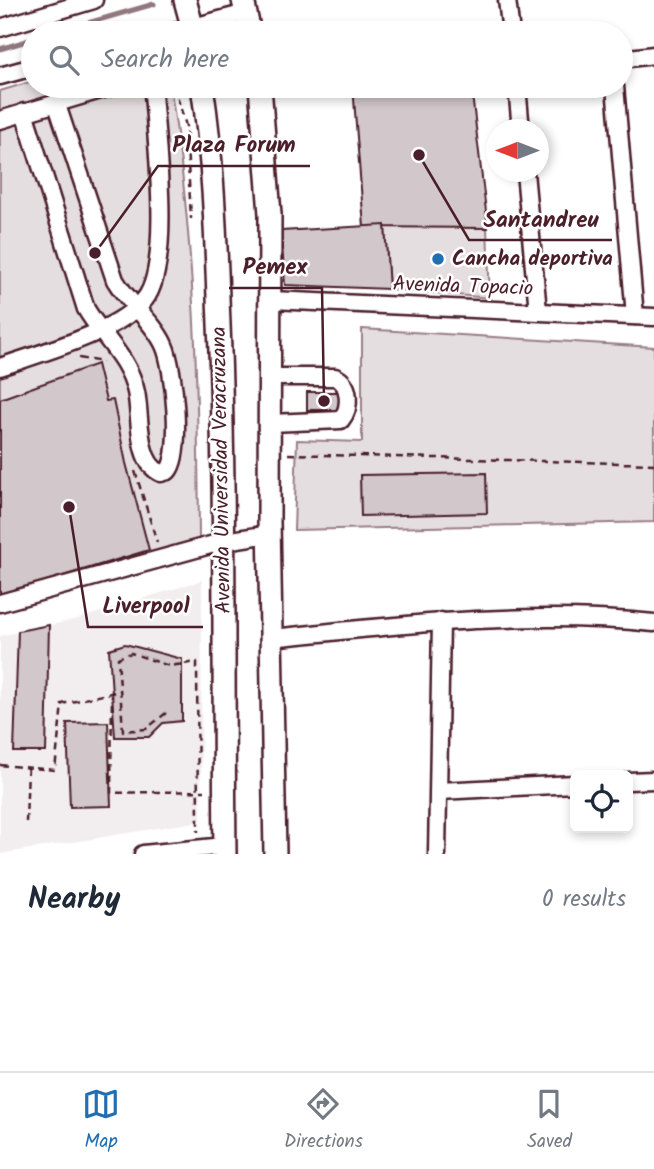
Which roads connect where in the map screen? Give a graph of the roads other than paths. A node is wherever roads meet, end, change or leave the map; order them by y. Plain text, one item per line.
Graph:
1 (94, 0) edge
2 (185, 0) edge
3 (507, 0) edge
4 (247, 15) edge
5 (191, 21) edge
6 (226, 21) edge
7 (510, 21) edge
8 (0, 27) edge
9 (654, 55) edge
10 (633, 58) edge
11 (21, 71) edge
12 (0, 76) edge
13 (70, 98) edge
14 (153, 98) edge
15 (203, 98) edge
16 (261, 98) edge
17 (518, 98) edge
18 (616, 98) edge
19 (56, 102) junction
20 (24, 112) junction
21 (521, 119) edge
22 (0, 121) edge
23 (526, 182) edge
24 (271, 300) junction
25 (134, 309) junction
26 (538, 311) junction
27 (635, 316) junction
28 (654, 317) edge
29 (98, 330) junction
30 (0, 367) edge
31 (271, 377) junction
32 (271, 423) junction
33 (270, 534) junction
34 (225, 541) junction
35 (0, 603) edge
36 (441, 621) junction
37 (654, 623) edge
38 (272, 638) junction
39 (654, 780) edge
40 (633, 781) edge
41 (570, 784) edge
42 (439, 791) junction
43 (226, 851) edge
44 (143, 854) edge
45 (275, 854) edge
46 (437, 854) edge

1 - 8 street
2 - 5 main road
3 - 7 street
4 - 6 street
9 - 10 street
11 - 12 street
13 - 19 street
14 - 25 street
15 - 34 main road, Avenida Universidad Veracruzana
16 - 24 main road
17 - 21 street
18 - 27 street
19 - 20 street
19 - 25 street
20 - 22 street
20 - 29 street
23 - 26 street
24 - 26 street, Avenida Topacio
24 - 31 main road
25 - 29 street
25 - 29 street
26 - 27 street, Avenida Topacio
27 - 28 street, Avenida Topacio
29 - 30 street
31 - 32 main road
31 - 32 street
32 - 33 main road
33 - 34 street
33 - 38 main road
34 - 35 street
34 - 43 main road, Avenida Universidad Veracruzana
36 - 37 street
36 - 38 street
36 - 42 street
38 - 45 main road
39 - 40 street
41 - 42 street
42 - 46 street
43 - 44 street

